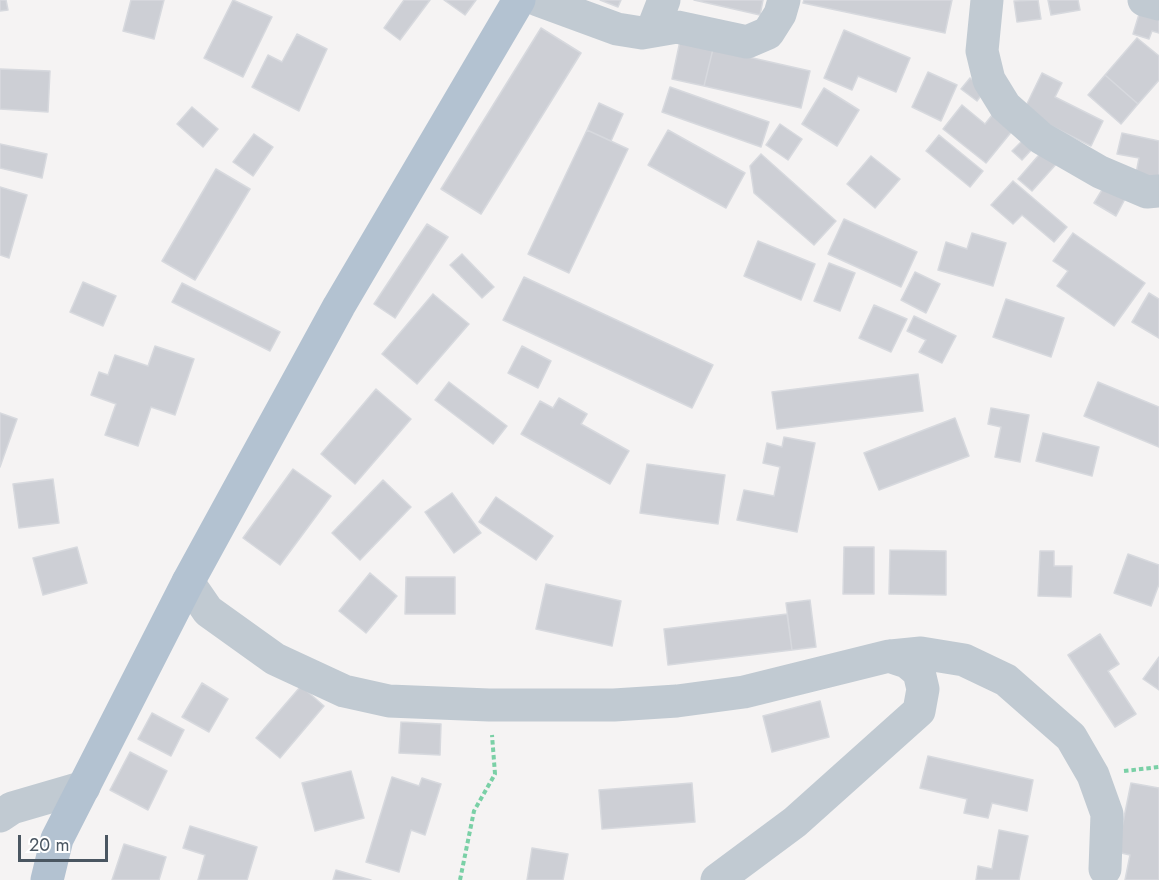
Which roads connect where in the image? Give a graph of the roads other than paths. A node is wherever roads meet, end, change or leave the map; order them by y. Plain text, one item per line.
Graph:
1 (519, 0) edge
2 (538, 0) edge
3 (664, 0) edge
4 (784, 0) edge
5 (987, 0) edge
6 (1144, 0) edge
7 (1159, 4) edge
8 (652, 31) junction
9 (1159, 191) edge
10 (188, 582) junction
11 (889, 656) junction
12 (84, 787) junction
13 (0, 816) edge
14 (1105, 869) dead end
15 (47, 880) edge
16 (717, 880) edge

1 - 10 main road
2 - 8 street
3 - 8 street
4 - 8 street
5 - 9 street
6 - 7 street
10 - 11 street
10 - 12 main road
11 - 14 street
11 - 16 street
12 - 13 street
12 - 15 main road

